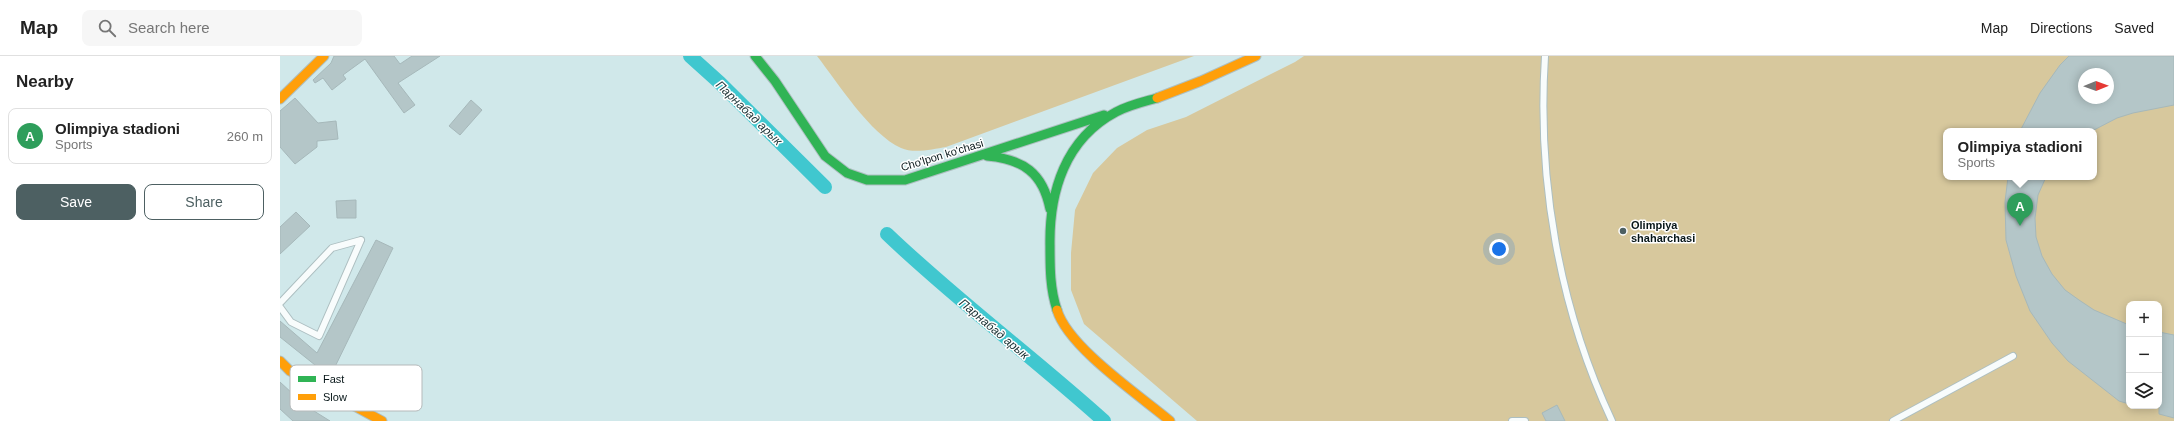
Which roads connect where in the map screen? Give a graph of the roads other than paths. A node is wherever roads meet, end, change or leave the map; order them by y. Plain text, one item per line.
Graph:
1 (324, 56) edge
2 (755, 56) edge
3 (1256, 56) edge
4 (1545, 56) edge
5 (280, 99) edge
6 (1117, 111) junction
7 (979, 156) junction
8 (1050, 217) junction
9 (280, 304) edge
10 (280, 307) edge
11 (2013, 356) dead end
12 (280, 361) edge
13 (290, 371) edge
14 (364, 411) edge
15 (382, 421) edge
16 (1170, 421) edge
17 (1512, 421) edge
18 (1525, 421) edge
19 (1612, 421) edge
20 (1893, 421) edge

1 - 5 main road
2 - 7 main road, Cho'lpon ko'chasi
3 - 6 main road, Cho'lpon ko'chasi
4 - 19 lane
6 - 7 main road, Cho'lpon ko'chasi
6 - 8 main road
7 - 8 main road
8 - 16 main road
9 - 10 lane
11 - 20 lane
12 - 13 main road
14 - 15 main road
17 - 18 lane

